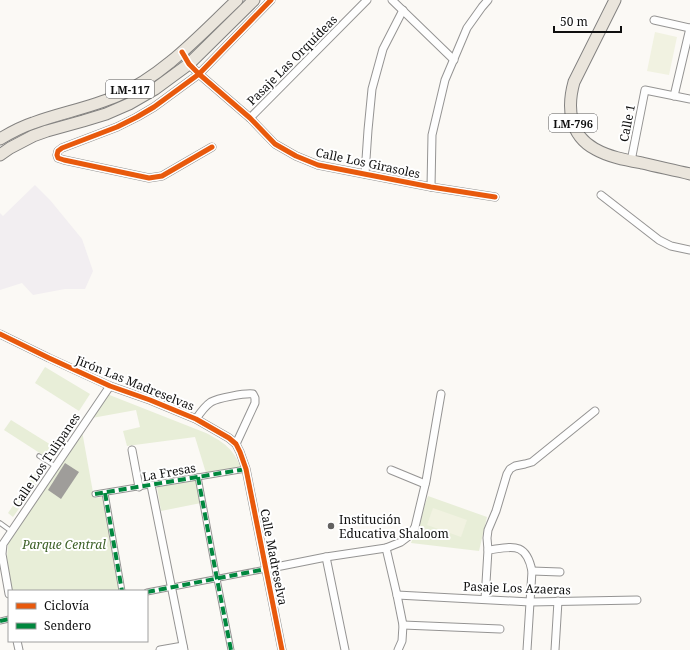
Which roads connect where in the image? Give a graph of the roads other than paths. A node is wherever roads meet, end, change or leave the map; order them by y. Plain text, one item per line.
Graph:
1 (237, 0) edge
2 (254, 0) edge
3 (271, 0) edge
4 (367, 0) edge
5 (393, 0) edge
6 (488, 0) edge
7 (615, 0) edge
8 (403, 10) junction
9 (654, 20) dead end
10 (690, 28) edge
11 (182, 52) junction
12 (454, 60) junction
13 (189, 64) junction
14 (199, 74) junction
15 (674, 96) junction
16 (690, 99) edge
17 (250, 118) junction
18 (0, 139) edge
19 (212, 147) dead end
20 (0, 155) edge
21 (631, 161) junction
22 (365, 174) junction
23 (690, 174) edge
24 (431, 187) junction
25 (601, 195) dead end
26 (495, 197) dead end
27 (690, 250) edge
28 (0, 334) edge
29 (110, 386) junction
30 (441, 394) dead end
31 (595, 411) dead end
32 (196, 419) junction
33 (236, 444) junction
34 (132, 450) dead end
35 (39, 456) dead end
36 (55, 466) junction
37 (246, 469) junction
38 (391, 470) dead end
39 (198, 477) junction
40 (425, 484) junction
41 (152, 485) junction
42 (139, 487) junction
43 (105, 493) junction
44 (95, 494) dead end
45 (0, 523) edge
46 (11, 531) junction
47 (386, 548) junction
48 (488, 550) junction
49 (326, 557) junction
50 (266, 569) junction
51 (532, 571) junction
52 (560, 572) dead end
53 (217, 579) junction
54 (171, 588) junction
55 (8, 590) edge
56 (122, 590) edge
57 (148, 592) edge
58 (397, 595) junction
59 (485, 599) junction
60 (637, 600) dead end
61 (530, 602) junction
62 (558, 602) junction
63 (403, 625) junction
64 (500, 629) dead end
65 (183, 648) edge
66 (160, 650) edge
67 (230, 650) edge
68 (282, 650) edge
69 (345, 650) edge
70 (398, 650) edge
71 (527, 650) edge
72 (555, 650) edge

1 - 11 main road, LM-117
2 - 13 main road, LM-117
3 - 14 street
4 - 17 street, Pasaje Las Orquídeas
5 - 8 street
6 - 12 street
7 - 21 main road, LM-796
8 - 12 street
8 - 22 street
9 - 10 street
10 - 15 street
11 - 13 street, Calle Los Girasoles
11 - 18 main road, LM-117
12 - 24 street
13 - 14 street, Calle Los Girasoles
13 - 20 main road, LM-117
14 - 17 street, Calle Los Girasoles
14 - 19 street
15 - 16 street
15 - 21 street, Calle 1
17 - 22 street, Calle Los Girasoles
21 - 23 main road, LM-796
22 - 24 street, Calle Los Girasoles
24 - 26 street, Calle Los Girasoles
25 - 27 street
28 - 29 street, Jirón Las Madreselvas
29 - 32 street, Jirón Las Madreselvas
29 - 36 street, Calle Los Tulipanes
30 - 40 street
31 - 48 street
32 - 33 street, Jirón Las Madreselvas
32 - 33 street
33 - 37 street
34 - 42 street
35 - 36 lane
36 - 46 street, Calle Los Tulipanes
37 - 39 street, La Fresas
37 - 50 street, Calle Madreselva
38 - 40 street
39 - 41 street, La Fresas
39 - 53 street
40 - 47 street
41 - 42 street, La Fresas
41 - 54 street
42 - 43 street, La Fresas
43 - 44 street, La Fresas
43 - 56 street
45 - 46 lane
46 - 55 street, Calle Los Tulipanes
47 - 49 street
47 - 58 street
48 - 51 street
48 - 59 street
49 - 50 street
49 - 69 street
50 - 53 street
50 - 68 street, Calle Madreselva
51 - 52 street
51 - 61 street
53 - 54 street
53 - 67 street
54 - 57 street
54 - 65 street
58 - 59 street, Pasaje Los Azaeras
58 - 63 street
59 - 61 street, Pasaje Los Azaeras
60 - 62 street, Pasaje Los Azaeras
61 - 62 street, Pasaje Los Azaeras
61 - 71 street
62 - 72 street
63 - 64 street
63 - 70 street
65 - 66 street

